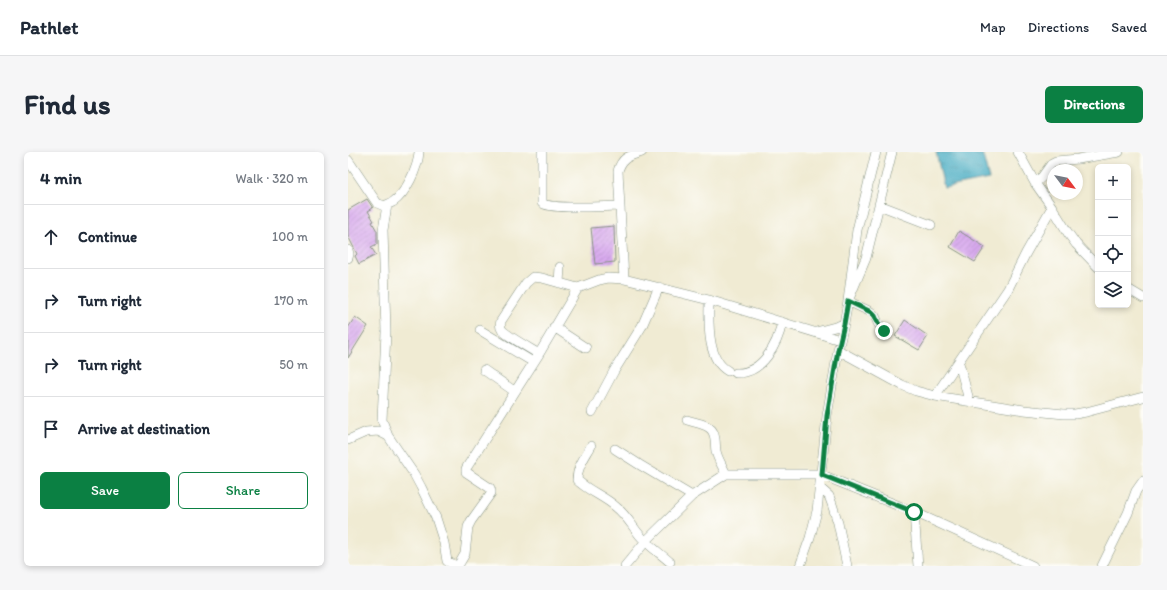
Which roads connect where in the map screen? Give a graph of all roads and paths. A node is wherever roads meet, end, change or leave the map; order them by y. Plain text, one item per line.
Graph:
1 (419, 152) edge
2 (542, 152) edge
3 (642, 152) edge
4 (876, 152) edge
5 (892, 152) edge
6 (1018, 152) edge
7 (1119, 152) edge
8 (1078, 156) edge
9 (348, 160) edge
10 (1035, 183) junction
11 (387, 205) junction
12 (879, 205) junction
13 (620, 206) junction
14 (1052, 207) junction
15 (931, 225) dead end
16 (348, 250) edge
17 (348, 258) edge
18 (1095, 264) edge
19 (560, 267) dead end
20 (624, 279) junction
21 (559, 283) junction
22 (660, 287) junction
23 (578, 288) junction
24 (1131, 291) edge
25 (1143, 298) edge
26 (709, 300) junction
27 (848, 301) junction
28 (782, 322) junction
29 (844, 324) junction
30 (554, 327) junction
31 (480, 330) dead end
32 (884, 331) dead end
33 (814, 332) junction
34 (840, 340) junction
35 (586, 348) dead end
36 (838, 350) junction
37 (539, 354) junction
38 (533, 362) junction
39 (959, 363) junction
40 (484, 370) dead end
41 (514, 391) junction
42 (935, 396) junction
43 (1143, 397) edge
44 (970, 400) junction
45 (592, 412) dead end
46 (687, 420) dead end
47 (388, 436) junction
48 (348, 440) edge
49 (591, 446) dead end
50 (614, 449) dead end
51 (726, 474) junction
52 (822, 475) junction
53 (1143, 481) edge
54 (820, 488) junction
55 (692, 496) junction
56 (914, 512) junction
57 (646, 541) junction
58 (670, 562) dead end
59 (1019, 563) edge
60 (801, 565) edge
61 (457, 566) edge
62 (625, 566) edge
63 (847, 566) edge
64 (918, 566) edge
65 (1033, 566) edge
66 (1102, 566) edge

1 - 11 street
2 - 13 street
3 - 13 street
4 - 27 street
5 - 12 street
6 - 10 street
7 - 8 street
8 - 10 street
9 - 11 street
10 - 14 street
11 - 47 street
12 - 15 street
12 - 27 street
13 - 20 street
14 - 18 street
14 - 39 street
16 - 17 street
19 - 21 street
20 - 22 street
20 - 23 street
21 - 23 street
21 - 37 street
22 - 26 street
22 - 45 street
23 - 30 street
24 - 25 street
26 - 28 street
26 - 28 street
27 - 29 street
27 - 32 street
28 - 33 street
29 - 33 street
29 - 34 street
30 - 35 street
30 - 37 street
31 - 38 street
33 - 34 street
34 - 36 street
36 - 42 street
36 - 52 street
37 - 38 street
38 - 41 street
39 - 42 street
39 - 44 street
40 - 41 street
41 - 61 street
42 - 44 street
43 - 44 street
46 - 51 street
47 - 48 street
47 - 61 street
49 - 57 street
50 - 55 street
51 - 52 street
51 - 55 street
52 - 54 street
52 - 56 street
53 - 66 street
54 - 60 street
54 - 63 street
55 - 57 street
56 - 59 street
56 - 64 street
57 - 58 street
57 - 62 street
59 - 65 street

